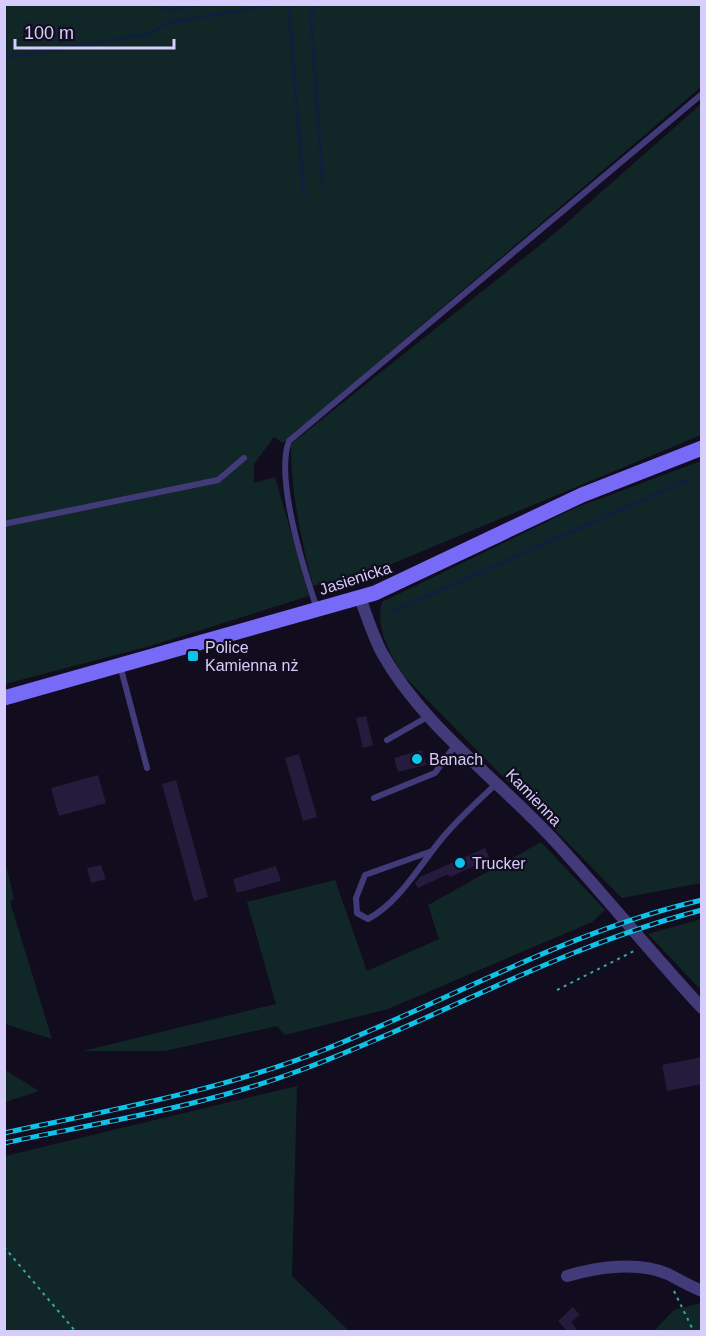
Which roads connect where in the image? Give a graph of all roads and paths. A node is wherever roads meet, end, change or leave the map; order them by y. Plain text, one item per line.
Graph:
1 (702, 94) edge
2 (702, 448) edge
3 (244, 458) dead end
4 (4, 524) edge
5 (360, 598) junction
6 (317, 609) junction
7 (120, 665) junction
8 (4, 698) edge
9 (430, 716) junction
10 (387, 740) dead end
11 (456, 743) junction
12 (147, 768) dead end
13 (497, 782) junction
14 (374, 798) dead end
15 (432, 851) junction
16 (644, 946) junction
17 (557, 990) dead end
18 (702, 1008) edge
19 (4, 1247) edge
20 (668, 1274) junction
21 (567, 1276) dead end
22 (702, 1291) edge
23 (75, 1332) edge
24 (694, 1332) edge

1 - 6 lane
2 - 5 main road, Jasienicka
3 - 4 lane
5 - 6 main road, Jasienicka
5 - 9 street, Kamienna
6 - 7 main road, Jasienicka
7 - 8 main road, Jasienicka
7 - 12 lane
9 - 10 lane
9 - 11 street, Kamienna
11 - 13 street, Kamienna
11 - 14 lane
13 - 15 lane
13 - 16 street, Kamienna
15 - 15 lane
16 - 17 path
16 - 18 street, Kamienna
19 - 23 path
20 - 21 street
20 - 22 street
20 - 24 path

